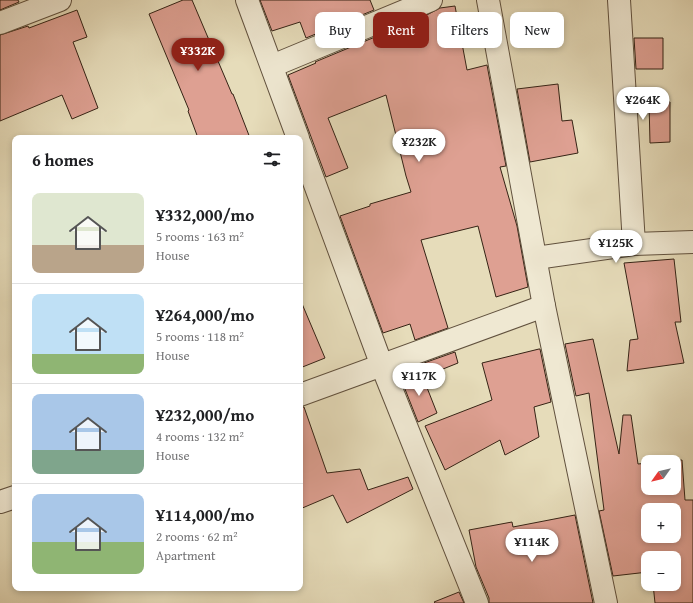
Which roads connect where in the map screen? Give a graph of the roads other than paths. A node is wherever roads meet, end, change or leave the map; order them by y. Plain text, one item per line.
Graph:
1 (60, 0) edge
2 (247, 0) edge
3 (431, 0) edge
4 (488, 0) edge
5 (619, 0) edge
6 (0, 23) edge
7 (272, 66) junction
8 (297, 135) edge
9 (303, 152) edge
10 (693, 242) edge
11 (634, 244) junction
12 (536, 258) junction
13 (544, 306) junction
14 (382, 366) junction
15 (303, 394) edge
16 (12, 497) edge
17 (0, 502) edge
18 (477, 603) edge
19 (606, 603) edge

1 - 6 street
2 - 7 street
3 - 7 street
4 - 12 street
5 - 11 street
7 - 8 street
9 - 14 street
10 - 11 street
11 - 12 street
12 - 13 street
13 - 14 street
13 - 19 street
14 - 15 street
14 - 18 street
16 - 17 street

